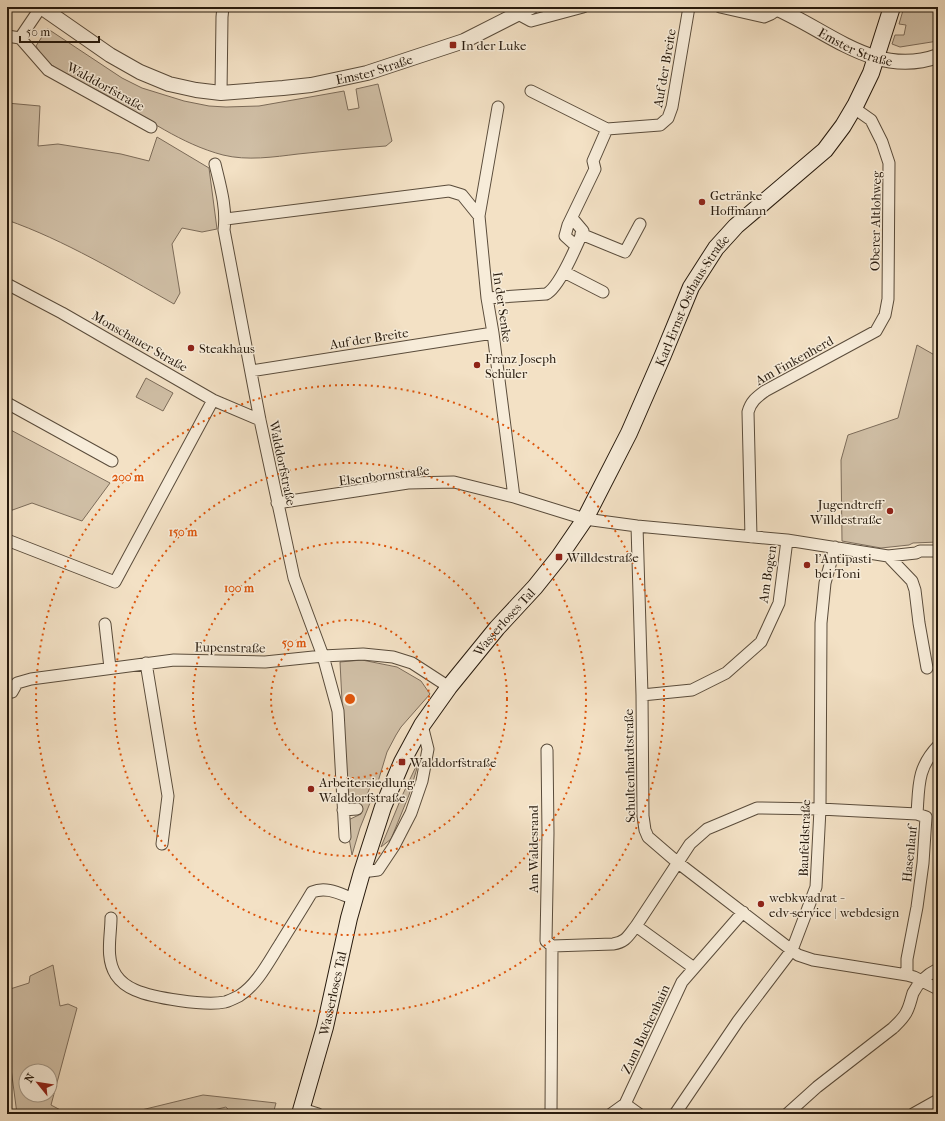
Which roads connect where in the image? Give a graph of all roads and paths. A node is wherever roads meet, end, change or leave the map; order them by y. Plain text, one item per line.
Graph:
1 (41, 7) edge
2 (532, 7) edge
3 (583, 7) edge
4 (689, 7) edge
5 (720, 7) edge
6 (892, 7) edge
7 (775, 8) edge
8 (222, 12) edge
9 (518, 14) junction
10 (7, 36) edge
11 (20, 38) junction
12 (938, 56) edge
13 (876, 58) junction
14 (531, 91) dead end
15 (221, 93) junction
16 (498, 107) dead end
17 (854, 108) junction
18 (151, 127) dead end
19 (607, 129) junction
20 (215, 164) dead end
21 (479, 216) junction
22 (572, 218) junction
23 (226, 219) junction
24 (640, 224) dead end
25 (581, 234) junction
26 (576, 246) junction
27 (564, 272) junction
28 (7, 284) edge
29 (603, 292) dead end
30 (487, 298) junction
31 (888, 299) joint
32 (493, 332) junction
33 (251, 372) junction
34 (213, 400) junction
35 (7, 403) edge
36 (260, 420) junction
37 (112, 461) dead end
38 (514, 497) junction
39 (277, 503) junction
40 (585, 519) junction
41 (637, 526) junction
42 (751, 537) junction
43 (7, 540) edge
44 (787, 540) junction
45 (835, 547) junction
46 (938, 551) edge
47 (888, 556) junction
48 (105, 624) dead end
49 (323, 656) junction
50 (146, 663) junction
51 (110, 668) junction
52 (927, 668) dead end
53 (449, 687) junction
54 (12, 692) dead end
55 (642, 695) junction
56 (422, 725) junction
57 (938, 746) edge
58 (547, 750) dead end
59 (358, 809) dead end
60 (820, 809) junction
61 (343, 810) junction
62 (917, 814) junction
63 (345, 837) dead end
64 (162, 844) dead end
65 (677, 862) junction
66 (362, 872) junction
67 (354, 899) junction
68 (743, 912) junction
69 (111, 918) dead end
70 (636, 926) junction
71 (552, 946) junction
72 (792, 950) junction
73 (694, 968) junction
74 (938, 969) edge
75 (906, 975) junction
76 (922, 981) junction
77 (938, 989) edge
78 (938, 1100) edge
79 (625, 1104) junction
80 (301, 1111) edge
81 (318, 1114) edge
82 (551, 1114) edge
83 (611, 1114) edge
84 (639, 1114) edge
85 (675, 1114) edge
86 (787, 1114) edge
87 (914, 1114) edge

1 - 11 street
1 - 15 street, Emster Straße
2 - 9 street, Emster Straße
3 - 9 street
4 - 19 street, Auf der Breite
5 - 7 street, Emster Straße
6 - 13 main road, Karl-Ernst-Osthaus-Straße
7 - 13 street, Emster Straße
8 - 15 street
9 - 15 street, Emster Straße
10 - 11 street
11 - 18 street, Walddorfstraße
12 - 13 street, Emster Straße
13 - 17 main road, Karl-Ernst-Osthaus-Straße
14 - 19 street
16 - 21 street, In der Senke
17 - 31 street, Oberer Altlohweg
17 - 40 main road, Karl-Ernst-Osthaus-Straße
19 - 22 street
20 - 23 street, Walddorfstraße
21 - 23 street
21 - 30 street, In der Senke
22 - 25 street
22 - 26 street
23 - 33 street, Walddorfstraße
24 - 25 street
25 - 26 street
26 - 27 street
27 - 29 street
27 - 30 street
28 - 34 street, Monschauer Straße
30 - 32 street, In der Senke
31 - 42 street, Am Finkenherd
32 - 33 street, Auf der Breite
32 - 38 street, In der Senke
33 - 36 street, Walddorfstraße
34 - 36 street, Monschauer Straße
34 - 43 street
35 - 37 street
36 - 39 street, Walddorfstraße
38 - 39 street, Elsenbornstraße
38 - 40 street, Elsenbornstraße
39 - 49 street, Walddorfstraße
40 - 41 street
40 - 53 main road, Wasserloses Tal
41 - 42 street
41 - 55 street, Schultenhardtstraße
42 - 44 street
44 - 45 street
44 - 55 street, Am Bogen
45 - 47 street
45 - 60 street, Baufeldstraße
46 - 47 street
47 - 52 street
48 - 51 street
49 - 50 street, Eupenstraße
49 - 53 street, Eupenstraße
49 - 61 street, Walddorfstraße
50 - 51 street, Eupenstraße
50 - 64 street
51 - 54 street, Eupenstraße
53 - 56 main road, Wasserloses Tal
55 - 65 street, Schultenhardtstraße
56 - 66 main road, Wasserloses Tal
56 - 66 street
57 - 62 street, Hasenlauf
58 - 71 street, Am Waldesrand
59 - 61 street
60 - 62 street
60 - 65 street
60 - 72 street, Baufeldstraße
61 - 63 street, Walddorfstraße
62 - 75 street, Hasenlauf
65 - 68 street, Schultenhardtstraße
65 - 70 street
66 - 67 main road, Wasserloses Tal
67 - 69 street
67 - 80 main road, Wasserloses Tal
68 - 72 street, Schultenhardtstraße
68 - 73 street, Zum Buchenhain
70 - 71 street
70 - 73 street
71 - 82 street, Am Waldesrand
72 - 75 street, Schultenhardtstraße
72 - 85 street, Baufeldstraße
73 - 79 street, Zum Buchenhain
74 - 76 street
75 - 76 street, Schultenhardtstraße
76 - 77 street, Schultenhardtstraße
76 - 86 street
78 - 87 street
79 - 83 street
79 - 84 street
80 - 81 street

